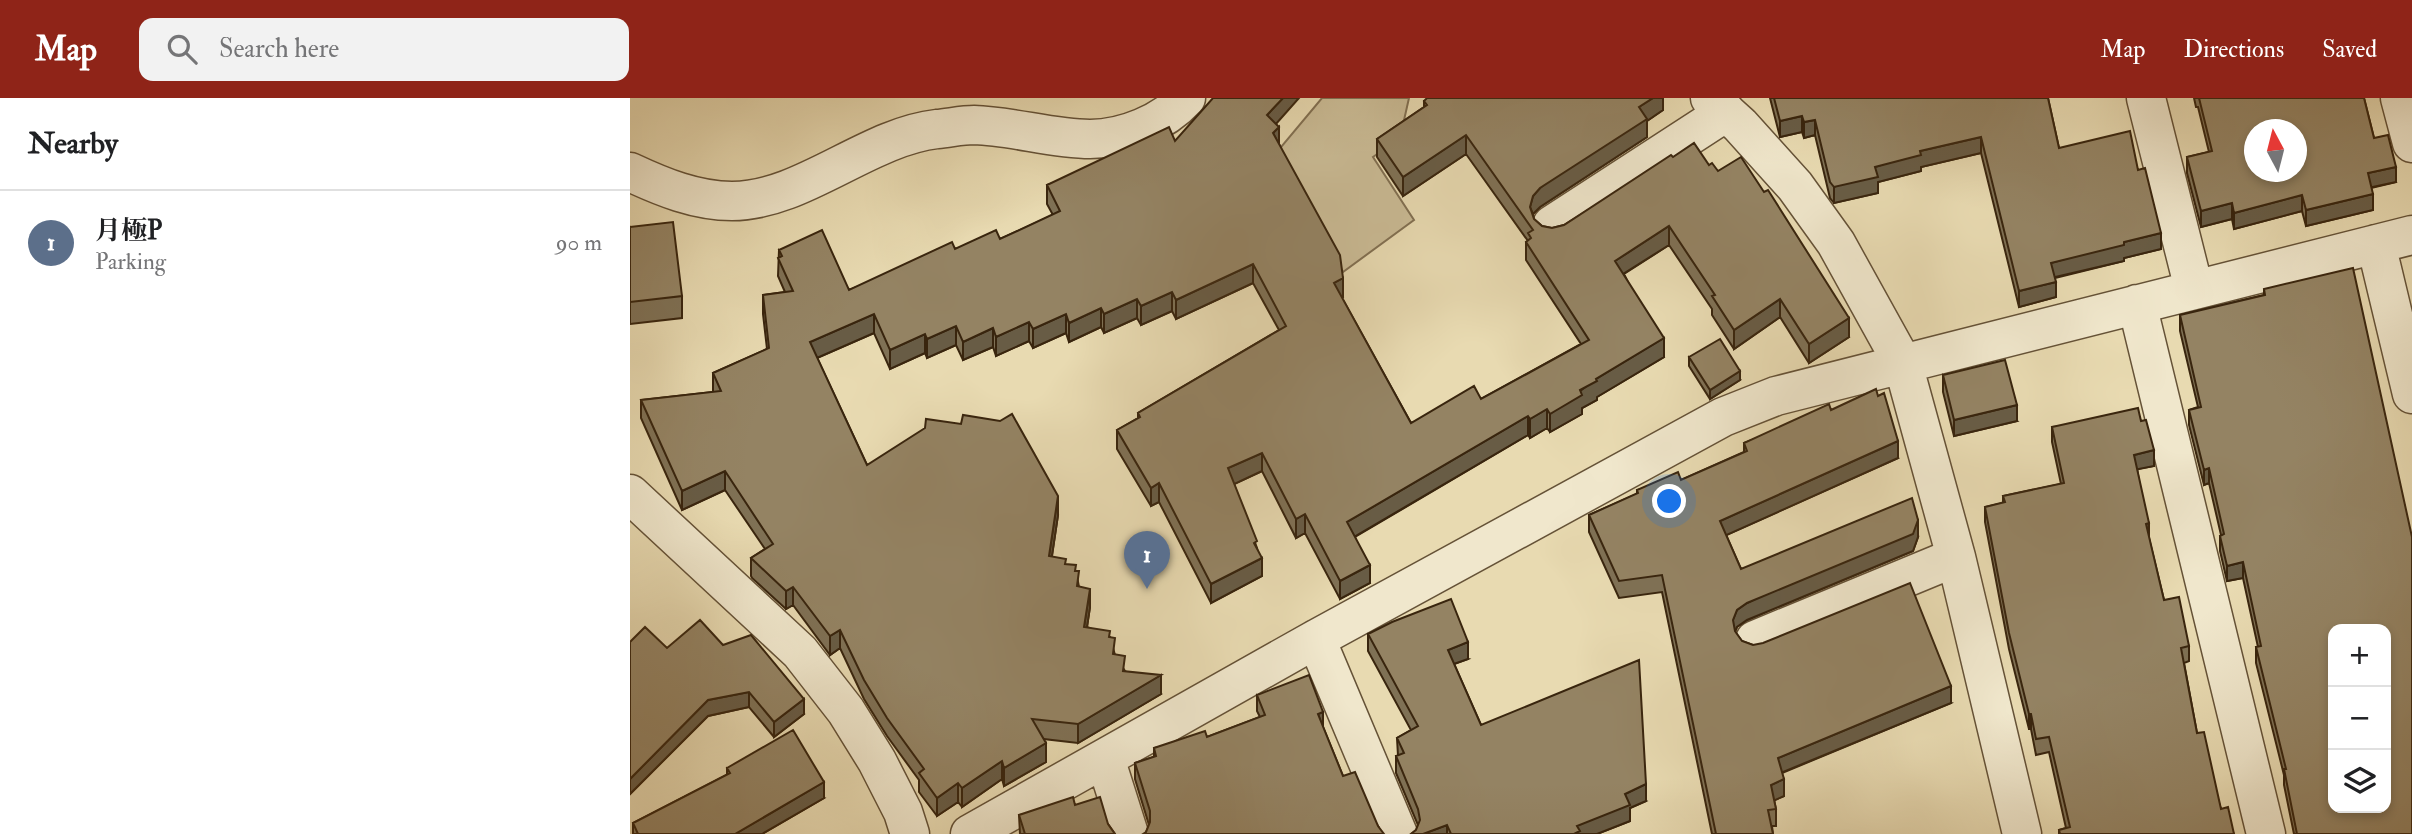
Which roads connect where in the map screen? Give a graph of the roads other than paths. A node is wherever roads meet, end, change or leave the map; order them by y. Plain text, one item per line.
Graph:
1 (1186, 98) edge
2 (2146, 98) edge
3 (2400, 98) edge
4 (1718, 105) edge
5 (2412, 143) edge
6 (630, 172) edge
7 (1552, 225) edge
8 (2412, 235) edge
9 (2376, 244) junction
10 (2194, 289) junction
11 (2137, 304) junction
12 (1903, 364) junction
13 (2412, 394) edge
14 (637, 514) edge
15 (1956, 557) junction
16 (1316, 639) junction
17 (1755, 640) dead end
18 (1105, 758) junction
19 (910, 834) edge
20 (970, 834) edge
21 (1129, 834) edge
22 (1398, 834) edge
23 (2022, 834) edge
24 (2266, 834) edge

1 - 6 street
2 - 10 street
3 - 5 street
4 - 7 street
4 - 12 street
8 - 9 street
9 - 10 street
9 - 13 street
10 - 11 street
11 - 12 street
11 - 24 street
12 - 15 street
12 - 16 street
14 - 19 street
15 - 17 street
15 - 23 street
16 - 18 street
16 - 22 street
18 - 20 street
18 - 21 street

